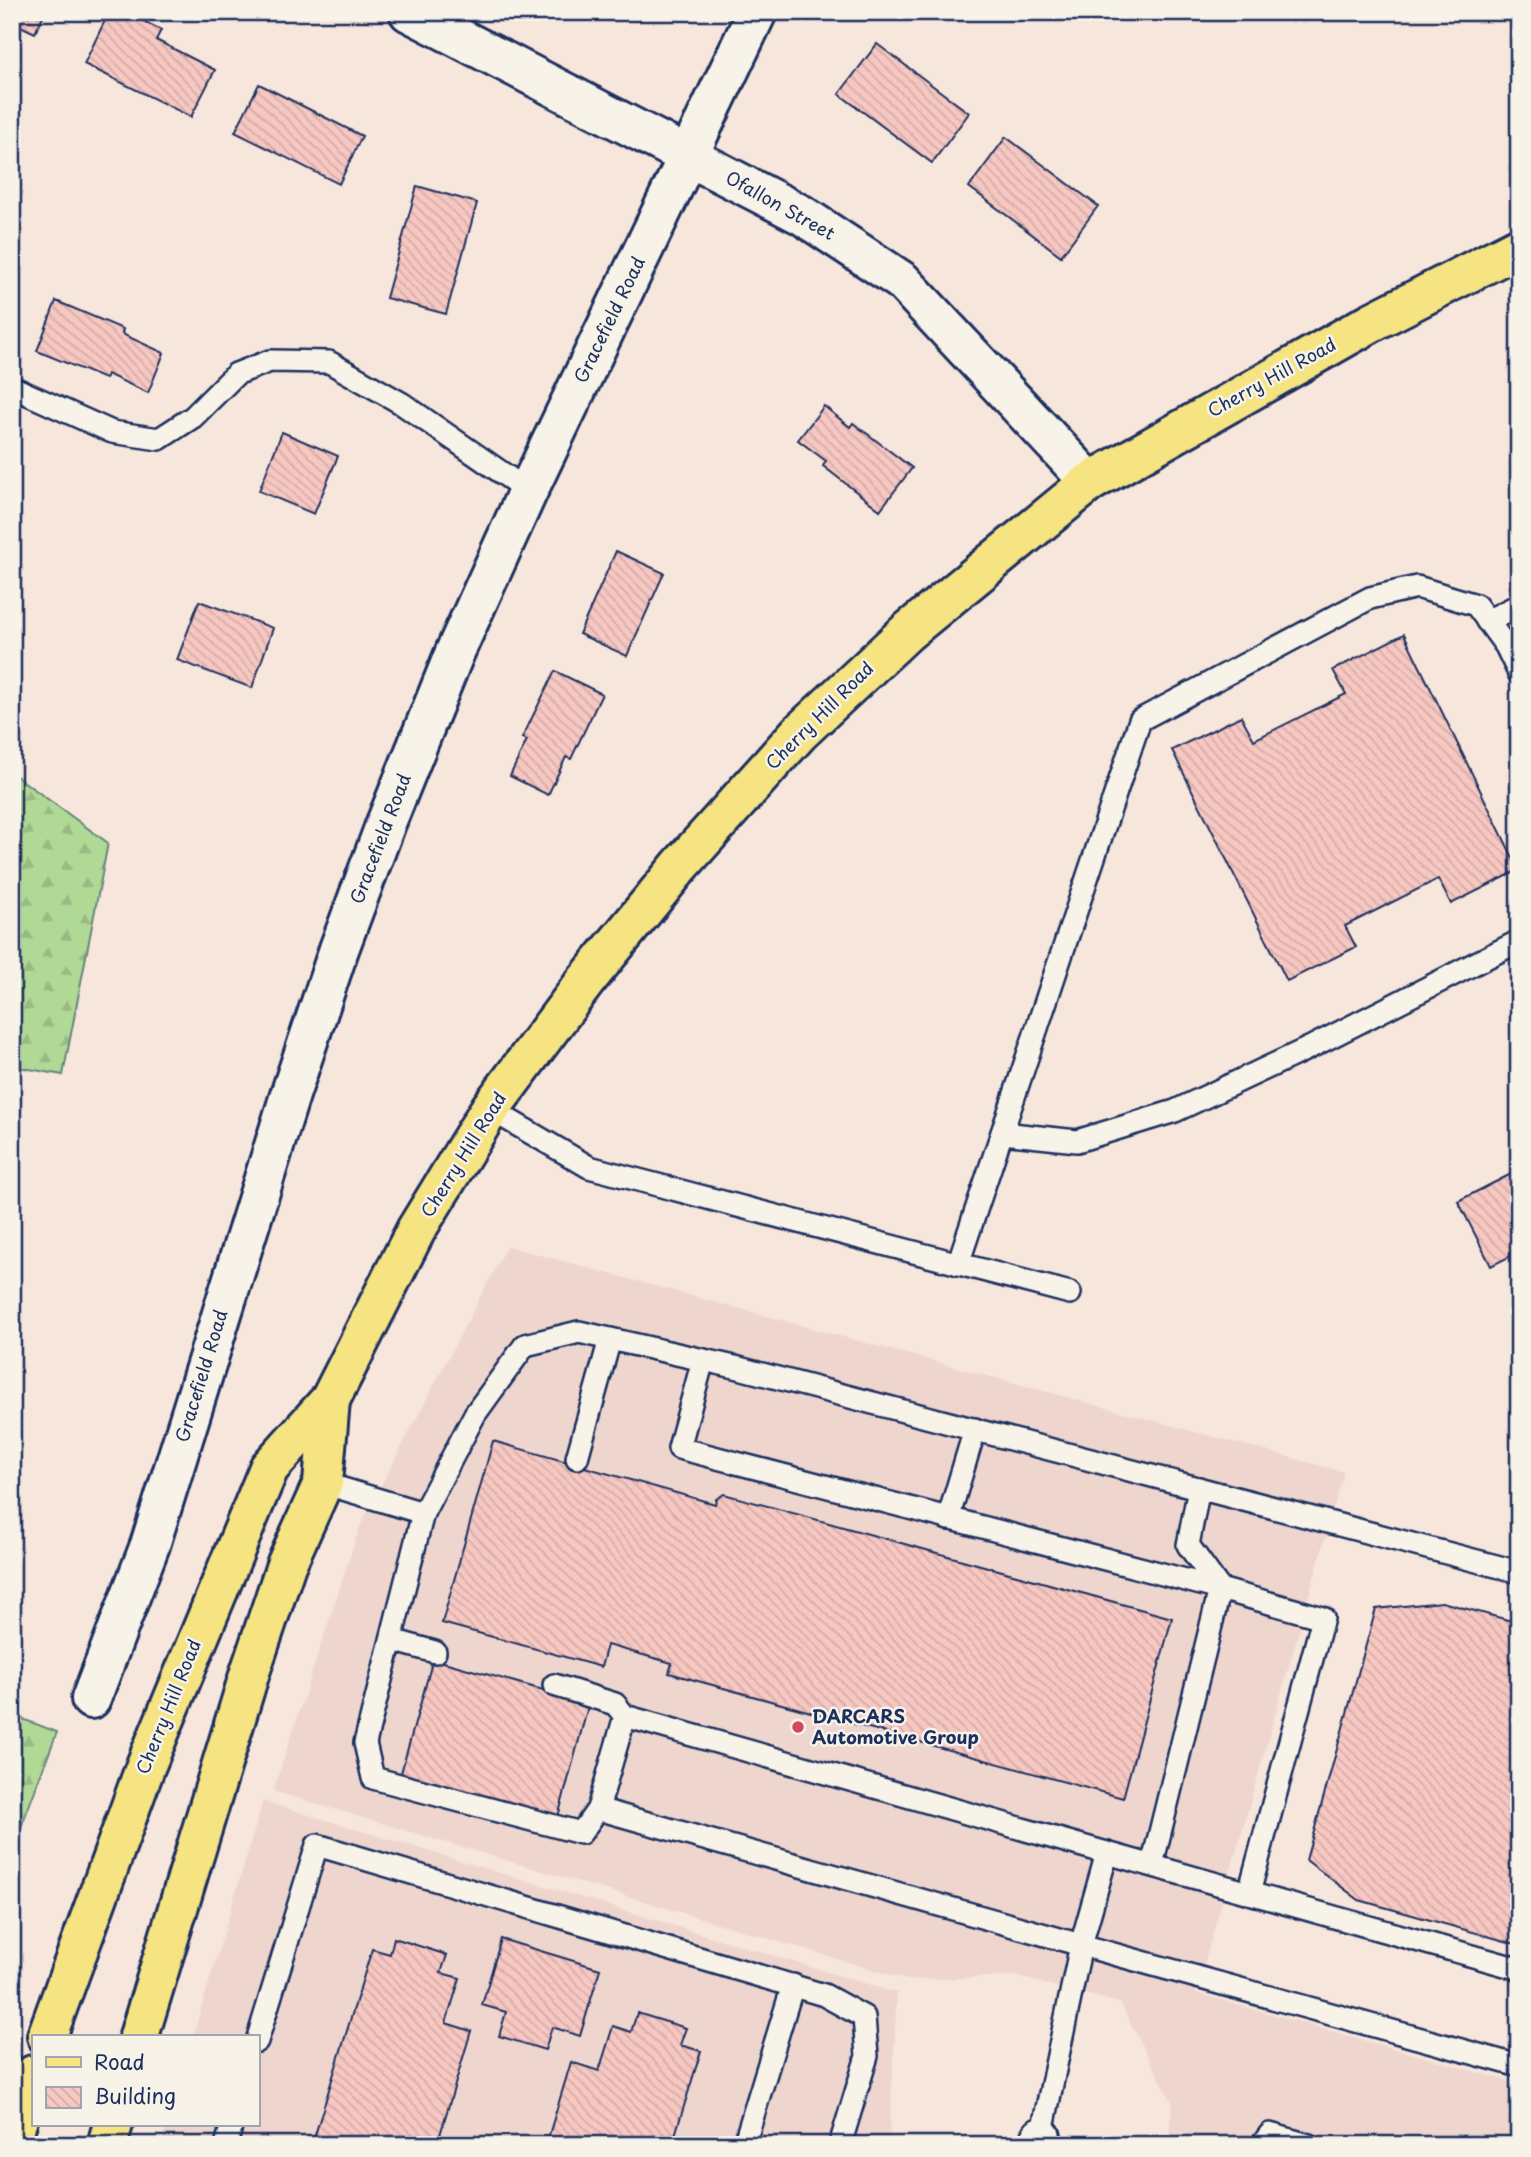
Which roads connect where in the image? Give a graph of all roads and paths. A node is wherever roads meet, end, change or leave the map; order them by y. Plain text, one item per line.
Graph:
1 (409, 12) edge
2 (757, 12) edge
3 (688, 156) junction
4 (1519, 247) edge
5 (12, 387) edge
6 (1090, 482) junction
7 (528, 491) junction
8 (1519, 605) edge
9 (1487, 621) junction
10 (1519, 673) edge
11 (1519, 941) edge
12 (490, 1109) junction
13 (1002, 1133) junction
14 (958, 1264) junction
15 (1070, 1293) dead end
16 (610, 1339) junction
17 (703, 1360) junction
18 (330, 1400) junction
19 (975, 1429) junction
20 (577, 1458) dead end
21 (323, 1483) junction
22 (1199, 1488) junction
23 (423, 1513) junction
24 (948, 1519) junction
25 (1519, 1572) edge
26 (1220, 1589) junction
27 (392, 1640) junction
28 (435, 1652) dead end
29 (554, 1685) dead end
30 (91, 1699) dead end
31 (625, 1716) junction
32 (598, 1809) junction
33 (1107, 1853) junction
34 (1152, 1865) junction
35 (1250, 1893) junction
36 (1081, 1945) junction
37 (1519, 1969) edge
38 (793, 1985) junction
39 (47, 2035) edge
40 (139, 2035) edge
41 (259, 2035) edge
42 (1519, 2066) edge
43 (32, 2078) edge
44 (112, 2126) edge
45 (231, 2126) edge
46 (12, 2137) edge
47 (1040, 2141) edge
48 (107, 2145) edge
49 (226, 2145) edge
50 (744, 2145) edge
51 (840, 2145) edge
52 (1262, 2145) edge
53 (1309, 2145) edge

1 - 3 street, Ofallon Street
2 - 3 street, Gracefield Road
3 - 6 street, Ofallon Street
3 - 7 street, Gracefield Road
4 - 6 main road, Cherry Hill Road
5 - 7 lane
6 - 12 main road, Cherry Hill Road
7 - 30 street, Gracefield Road
8 - 9 lane
9 - 10 lane
9 - 13 lane
11 - 13 lane
12 - 14 lane
12 - 18 main road, Cherry Hill Road
13 - 14 lane
14 - 15 lane
16 - 17 lane
16 - 20 lane
16 - 23 lane
17 - 19 lane
17 - 24 lane
18 - 21 main road, Cherry Hill Road
18 - 39 main road, Cherry Hill Road
19 - 22 lane
19 - 24 lane
21 - 23 lane
21 - 40 main road, Cherry Hill Road
22 - 25 lane
22 - 26 lane
23 - 27 lane
24 - 26 lane
26 - 34 lane
26 - 35 lane
27 - 28 lane
27 - 32 lane
29 - 31 lane
31 - 32 lane
31 - 33 lane
32 - 36 lane
33 - 34 lane
33 - 36 lane
34 - 35 lane
35 - 37 lane
36 - 42 lane
36 - 47 lane
38 - 41 lane
38 - 50 lane
38 - 51 lane
43 - 46 main road
44 - 48 main road
45 - 49 lane
52 - 53 lane

